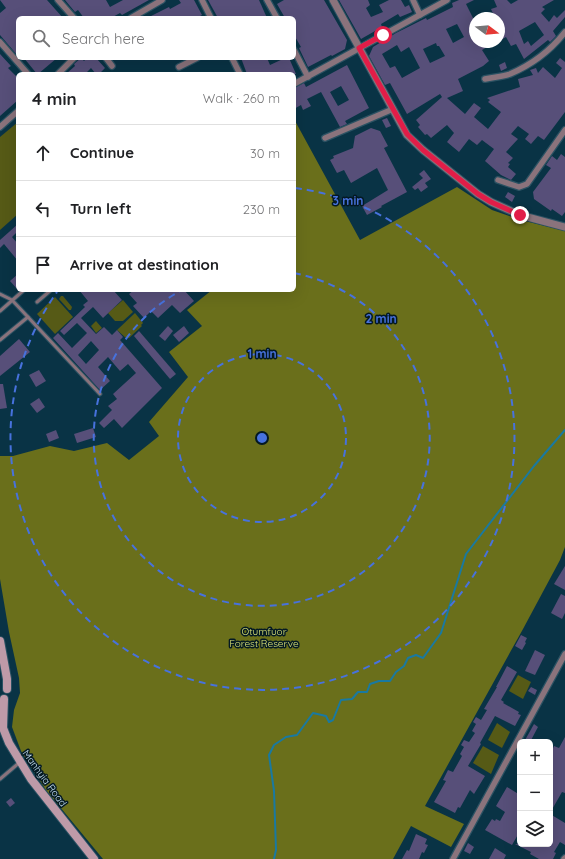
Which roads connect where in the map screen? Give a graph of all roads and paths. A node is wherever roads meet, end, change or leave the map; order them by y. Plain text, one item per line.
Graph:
1 (58, 0) edge
2 (162, 0) edge
3 (202, 0) edge
4 (267, 0) edge
5 (332, 0) edge
6 (413, 0) edge
7 (447, 0) edge
8 (420, 14) junction
9 (72, 16) edge
10 (134, 16) edge
11 (210, 16) edge
12 (276, 16) edge
13 (565, 32) edge
14 (0, 42) edge
15 (359, 48) junction
16 (296, 54) edge
17 (72, 60) edge
18 (108, 60) edge
19 (193, 60) edge
20 (233, 60) edge
21 (112, 66) dead end
22 (179, 67) dead end
23 (26, 72) edge
24 (60, 72) edge
25 (239, 72) edge
26 (308, 77) junction
27 (485, 79) dead end
28 (296, 83) edge
29 (393, 109) junction
30 (16, 113) edge
31 (0, 127) edge
32 (565, 130) edge
33 (325, 138) dead end
34 (498, 180) dead end
35 (565, 227) edge
36 (22, 292) edge
37 (49, 292) edge
38 (0, 294) edge
39 (12, 300) junction
40 (37, 302) dead end
41 (0, 311) edge
42 (28, 316) junction
43 (0, 340) edge
44 (100, 394) dead end
45 (0, 641) edge
46 (565, 654) edge
47 (0, 675) edge
48 (7, 689) junction
49 (2, 701) edge
50 (1, 726) edge
51 (20, 762) junction
52 (0, 779) edge
53 (94, 859) edge
54 (453, 859) edge

1 - 9 street
2 - 10 street
3 - 11 street
4 - 12 street
5 - 15 street
6 - 8 street
7 - 8 street
8 - 15 street
13 - 27 street
14 - 23 street
15 - 26 street
15 - 29 street
16 - 26 street
17 - 24 street
18 - 21 street
19 - 22 street
20 - 25 street
26 - 28 street
29 - 33 street
29 - 35 street
30 - 31 street
32 - 34 street
36 - 39 lane
37 - 40 lane
38 - 39 lane
39 - 41 lane
39 - 42 lane
42 - 43 lane
42 - 44 lane
45 - 48 main road
46 - 54 street
47 - 48 main road
48 - 49 main road, Manhyia Road
49 - 50 main road, Manhyia Road
50 - 51 main road, Manhyia Road
51 - 52 lane
51 - 53 main road, Manhyia Road

